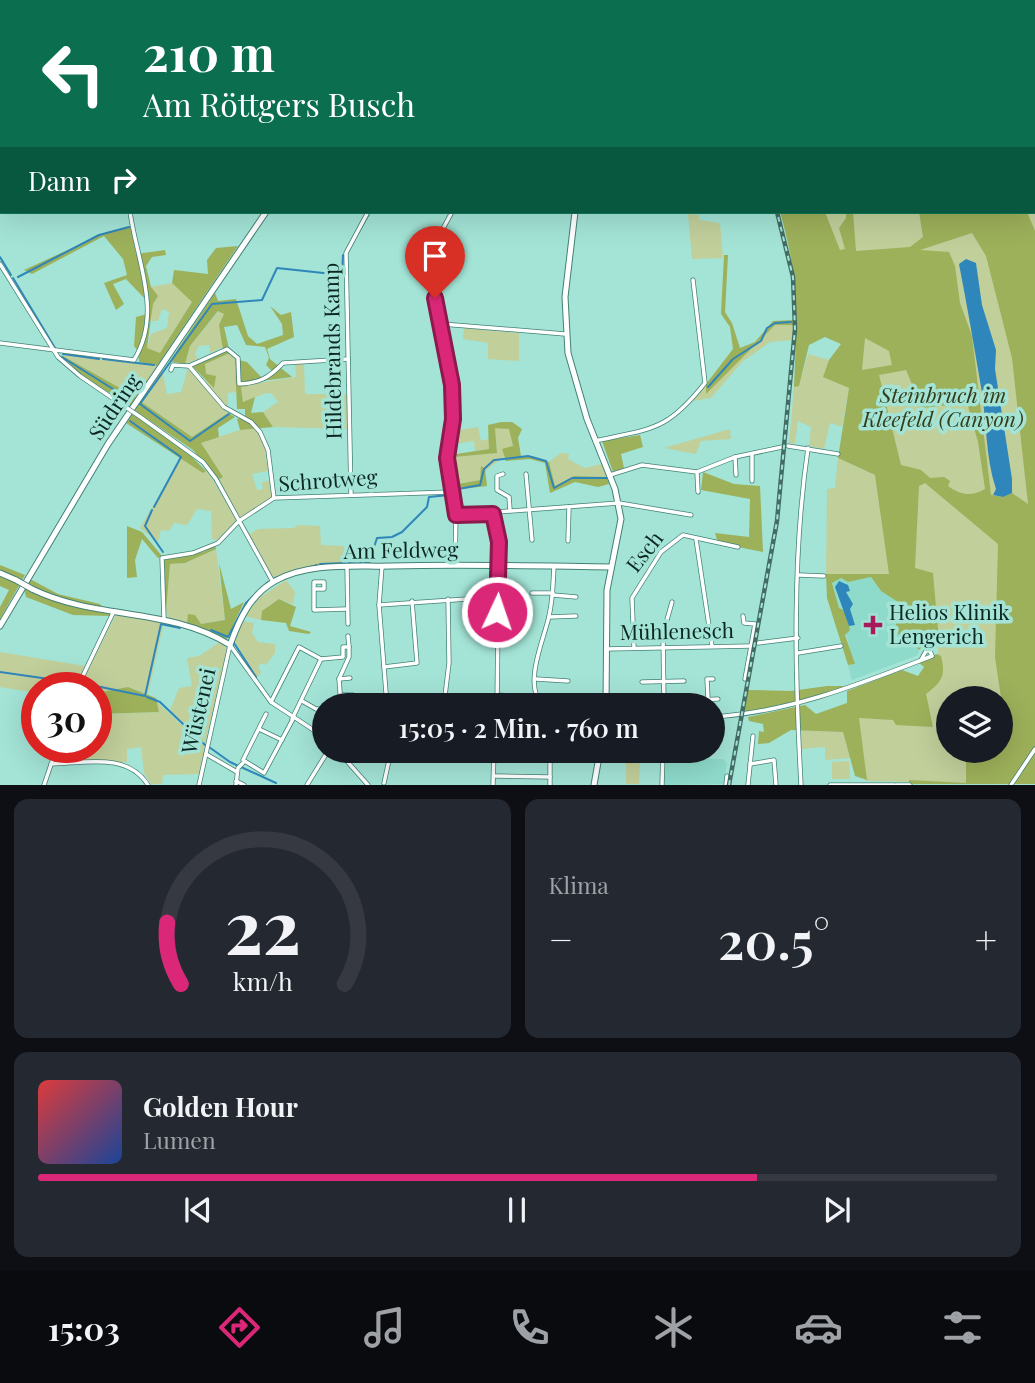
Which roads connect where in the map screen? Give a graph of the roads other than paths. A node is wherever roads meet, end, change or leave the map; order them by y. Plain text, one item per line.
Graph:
1 (130, 214) edge
2 (265, 214) edge
3 (367, 214) edge
4 (451, 214) edge
5 (575, 214) edge
6 (0, 264) edge
7 (693, 281) dead end
8 (441, 324) junction
9 (565, 334) junction
10 (0, 343) edge
11 (52, 350) junction
12 (348, 359) junction
13 (189, 366) junction
14 (171, 370) dead end
15 (595, 441) junction
16 (788, 446) dead end
17 (782, 447) dead end
18 (808, 447) junction
19 (752, 454) junction
20 (838, 454) dead end
21 (735, 457) junction
22 (697, 472) junction
23 (503, 474) dead end
24 (526, 474) dead end
25 (610, 475) junction
26 (736, 475) dead end
27 (752, 481) dead end
28 (451, 492) junction
29 (698, 492) dead end
30 (351, 495) junction
31 (274, 498) junction
32 (620, 503) junction
33 (569, 507) junction
34 (529, 509) junction
35 (510, 510) junction
36 (493, 514) junction
37 (691, 514) dead end
38 (456, 515) junction
39 (239, 521) junction
40 (696, 539) junction
41 (532, 540) dead end
42 (568, 541) dead end
43 (738, 547) dead end
44 (455, 565) junction
45 (500, 565) junction
46 (347, 566) junction
47 (382, 566) junction
48 (554, 566) junction
49 (611, 567) junction
50 (0, 573) edge
51 (799, 575) junction
52 (824, 576) dead end
53 (273, 582) junction
54 (314, 589) dead end
55 (532, 593) dead end
56 (553, 594) junction
57 (497, 597) junction
58 (576, 597) dead end
59 (448, 599) junction
60 (412, 601) junction
61 (672, 602) dead end
62 (379, 605) junction
63 (347, 609) junction
64 (114, 611) junction
65 (576, 616) dead end
66 (743, 616) dead end
67 (549, 617) junction
68 (164, 620) junction
69 (348, 624) dead end
70 (0, 626) edge
71 (348, 636) dead end
72 (798, 638) junction
73 (758, 643) dead end
74 (230, 645) junction
75 (712, 646) junction
76 (751, 646) junction
77 (841, 646) dead end
78 (349, 647) junction
79 (664, 647) junction
80 (634, 648) junction
81 (606, 649) junction
82 (798, 653) junction
83 (343, 657) junction
84 (349, 657) junction
85 (321, 659) junction
86 (921, 660) dead end
87 (384, 667) junction
88 (85, 672) edge
89 (350, 678) dead end
90 (339, 679) junction
91 (536, 679) junction
92 (713, 679) dead end
93 (745, 679) dead end
94 (568, 681) dead end
95 (684, 681) dead end
96 (642, 682) dead end
97 (663, 682) junction
98 (340, 693) edge
99 (385, 693) edge
100 (445, 693) edge
101 (497, 693) edge
102 (536, 693) edge
103 (606, 693) edge
104 (664, 693) edge
105 (708, 693) edge
106 (302, 701) junction
107 (271, 702) junction
108 (797, 705) junction
109 (312, 707) edge
110 (266, 714) dead end
111 (725, 715) edge
112 (293, 719) junction
113 (258, 728) junction
114 (312, 730) edge
115 (753, 736) dead end
116 (282, 740) junction
117 (1035, 749) edge
118 (205, 754) junction
119 (321, 763) edge
120 (349, 763) edge
121 (388, 763) edge
122 (494, 763) edge
123 (550, 763) edge
124 (598, 763) edge
125 (663, 763) edge
126 (51, 764) joint
127 (750, 764) junction
128 (240, 767) junction
129 (494, 776) junction
130 (727, 776) dead end
131 (550, 777) junction
132 (236, 783) edge
133 (384, 783) edge
134 (44, 785) edge
135 (148, 785) edge
136 (199, 785) edge
137 (244, 785) edge
138 (307, 785) edge
139 (368, 785) edge
140 (493, 785) edge
141 (550, 785) edge
142 (594, 785) edge
143 (662, 785) edge
144 (726, 785) edge
145 (748, 785) edge
146 (776, 785) edge
147 (801, 785) edge
148 (830, 785) edge
149 (895, 785) edge
150 (910, 785) edge
151 (1011, 785) edge

1 - 11 street
2 - 70 street, Südring
3 - 12 street, Hildebrands Kamp
4 - 8 street
5 - 9 street
6 - 11 street
7 - 15 street
8 - 9 street
8 - 28 street
9 - 15 street
10 - 11 street
11 - 39 street, bridge
12 - 13 street
12 - 30 street, Hildebrands Kamp
13 - 14 street
13 - 31 street
15 - 25 street
16 - 18 street
17 - 19 street
18 - 20 street
18 - 51 street
19 - 21 street
19 - 27 street
21 - 22 street
21 - 26 street
22 - 25 street
22 - 29 street
23 - 35 street
24 - 34 street
25 - 32 street
28 - 30 street, Schrotweg
28 - 38 street
30 - 31 street, Schrotweg
31 - 39 street, Schrotweg
32 - 33 street
32 - 37 street
32 - 49 street
33 - 34 street
33 - 42 street
34 - 35 street
34 - 41 street
35 - 36 street
36 - 38 street
36 - 45 street
38 - 44 street
39 - 53 street
39 - 68 street, Schrotweg
40 - 43 street, Esch
40 - 75 street
40 - 80 street, Esch
44 - 45 street, Am Feldweg
44 - 47 street, Am Feldweg
45 - 48 street, Am Feldweg
45 - 57 street
46 - 47 street, Am Feldweg
46 - 53 street, Am Feldweg
46 - 63 street
47 - 62 street
48 - 49 street, Am Feldweg
48 - 56 street
49 - 81 street
50 - 64 street, bridge
51 - 52 street
51 - 72 street
53 - 74 street, Am Feldweg
54 - 63 street
55 - 56 street
56 - 58 street
56 - 67 street
57 - 59 street
57 - 101 street
59 - 60 street
59 - 100 street
60 - 62 street
60 - 87 street
61 - 79 street
62 - 87 street
63 - 69 street
64 - 68 street
64 - 88 street
65 - 67 street
66 - 76 street, Mühlenesch
67 - 91 street
68 - 74 street
71 - 78 street
72 - 73 street
72 - 82 street
74 - 107 street
74 - 118 street, Wüstenei
75 - 76 street, Mühlenesch
75 - 79 street, Mühlenesch
76 - 93 street
77 - 82 street
78 - 83 street
78 - 84 street
79 - 80 street, Mühlenesch
79 - 97 street
80 - 81 street, Mühlenesch
81 - 103 street
82 - 108 street
83 - 84 street
83 - 85 street
84 - 90 street
85 - 106 street
85 - 107 street
86 - 108 street
87 - 99 street
89 - 90 street
90 - 98 street
91 - 94 street
91 - 102 street
92 - 105 street
95 - 97 street
96 - 97 street
97 - 104 street
106 - 109 street
106 - 112 street
107 - 112 street
108 - 111 street
108 - 147 street
110 - 113 street
112 - 114 street
112 - 116 street
113 - 116 street
113 - 128 street
115 - 127 street
116 - 128 street
117 - 151 street
118 - 128 street
118 - 136 street, Wüstenei
119 - 138 street
120 - 139 street
121 - 133 street
122 - 129 street
123 - 131 street
124 - 142 street
125 - 143 street
126 - 134 street
126 - 135 street
127 - 145 street
127 - 146 street
128 - 132 street
129 - 131 street
129 - 140 street
130 - 144 street
131 - 141 street
132 - 137 street
148 - 149 street
149 - 150 street

